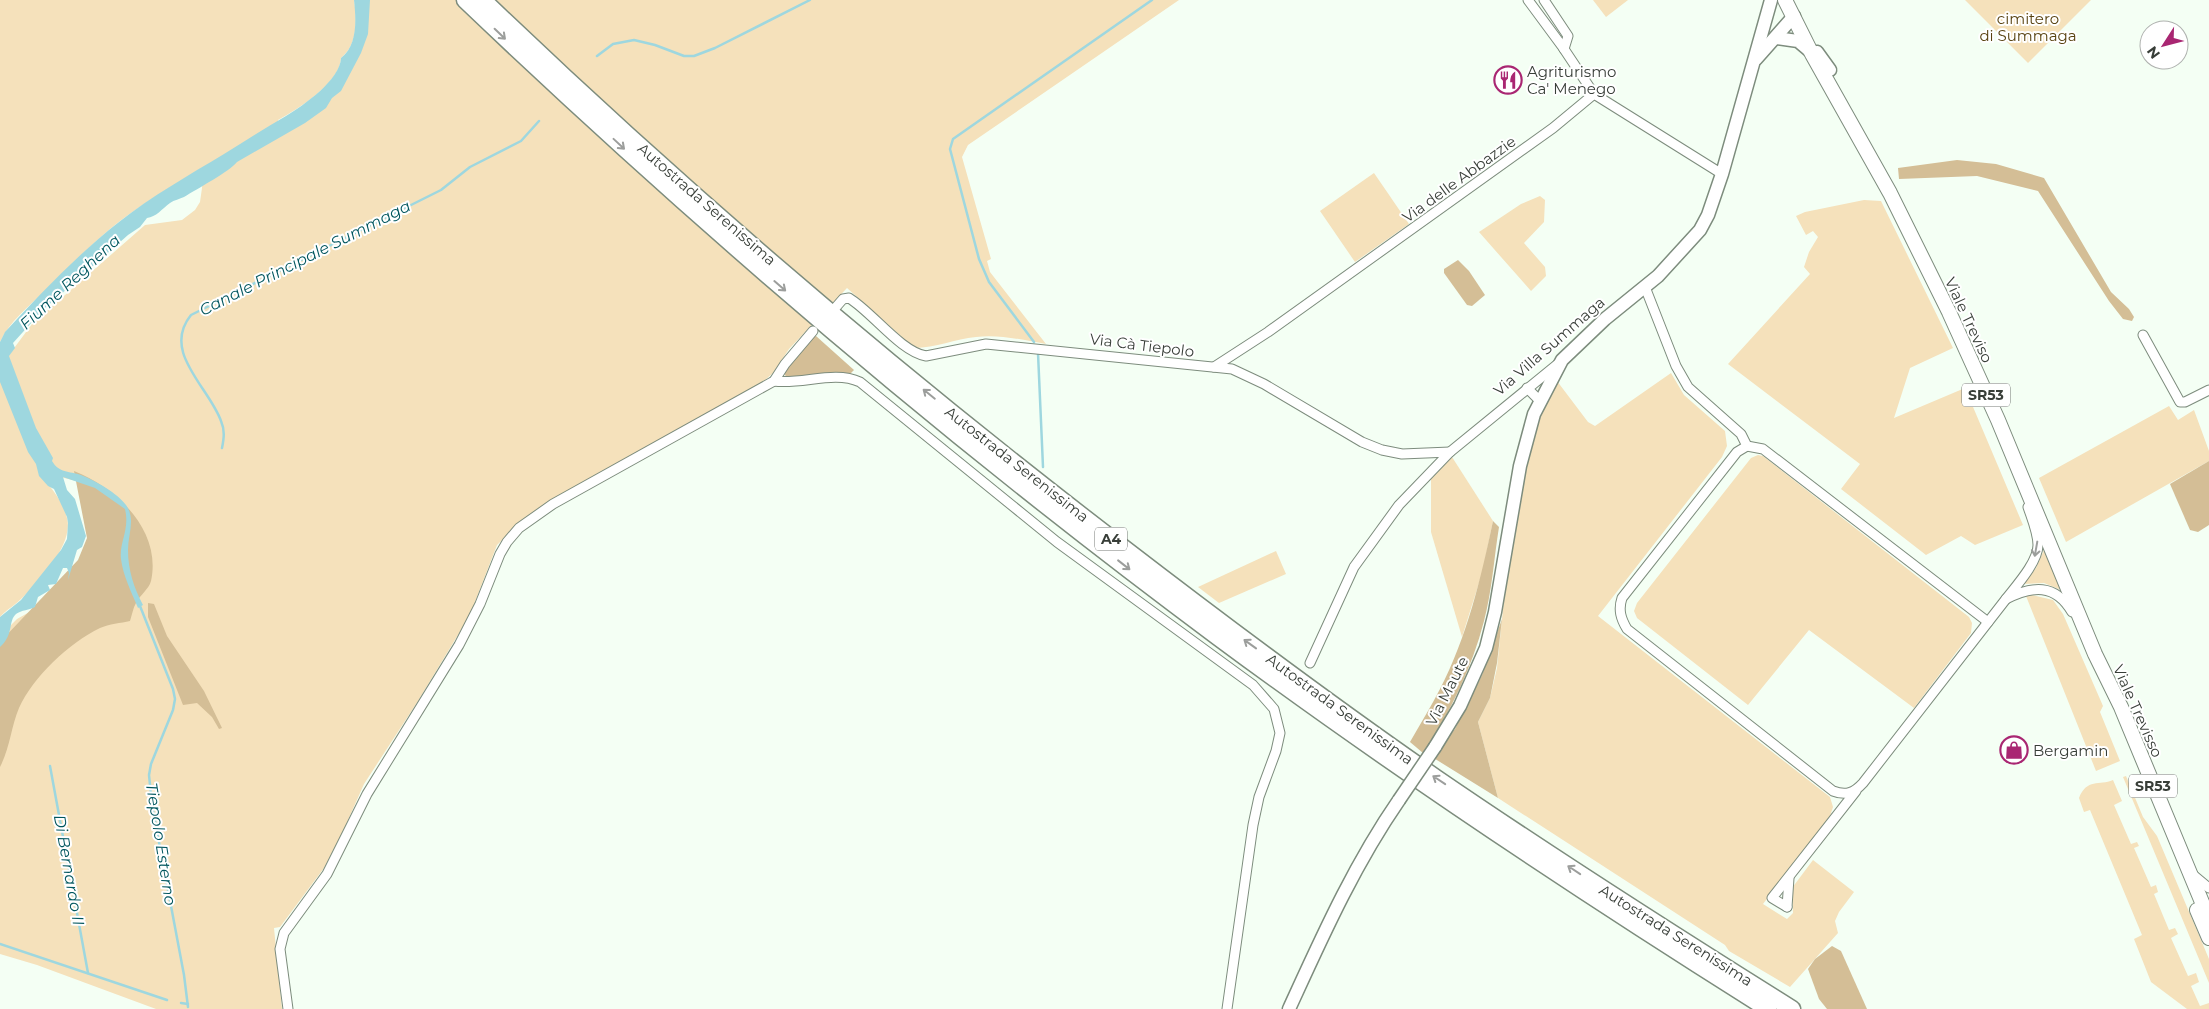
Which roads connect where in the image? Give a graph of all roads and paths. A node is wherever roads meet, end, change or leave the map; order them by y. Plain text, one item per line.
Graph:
1 (465, 0) edge
2 (483, 0) edge
3 (1528, 0) edge
4 (1544, 0) edge
5 (1771, 0) edge
6 (1785, 0) edge
7 (1793, 0) edge
8 (1794, 16) junction
9 (1763, 31) junction
10 (1776, 38) junction
11 (1564, 49) junction
12 (1812, 54) junction
13 (1754, 61) junction
14 (1830, 70) junction
15 (1594, 94) junction
16 (1862, 142) junction
17 (1722, 174) junction
18 (1644, 287) junction
19 (836, 307) dead end
20 (813, 331) dead end
21 (2143, 335) dead end
22 (1562, 360) junction
23 (1213, 368) junction
24 (774, 381) junction
25 (1527, 388) junction
26 (2209, 390) edge
27 (1540, 401) junction
28 (1998, 420) junction
29 (1747, 446) junction
30 (1450, 452) junction
31 (2006, 599) junction
32 (1988, 622) junction
33 (2095, 654) junction
34 (1310, 663) dead end
35 (1856, 791) junction
36 (2168, 839) junction
37 (2189, 870) junction
38 (1789, 878) dead end
39 (2209, 888) edge
40 (2209, 920) edge
41 (2209, 938) edge
42 (288, 1009) edge
43 (1228, 1009) edge
44 (1289, 1009) edge
45 (1768, 1009) edge
46 (1792, 1009) edge

1 -> 45 highway, Autostrada Serenissima / A4
46 -> 2 highway, Autostrada Serenissima / A4
3 - 11 street
4 - 11 street
5 - 9 street, Via Villa Summaga
6 - 8 main road, Viale Treviso / SR53
7 - 8 street
7 - 14 main road, Viale Treviso
8 - 9 street
8 - 10 street
8 - 12 main road, Viale Treviso / SR53
8 - 14 street
9 - 13 street, Via Villa Summaga
10 - 12 street
10 - 13 street
11 - 15 street
12 - 16 main road, Viale Treviso / SR53
13 - 17 street, Via Villa Summaga
14 - 16 main road, Viale Treviso
15 - 17 street
15 - 23 street, Via delle Abbazzie
16 - 28 main road, Viale Treviso / SR53
17 - 18 street, Via Villa Summaga
18 - 22 street, Via Villa Summaga
18 - 29 street
19 - 23 street, Via Cà Tiepolo
20 - 24 street
21 - 26 street
22 - 25 street, Via Villa Summaga
22 - 27 street, Via Maute
23 - 30 street, Via Cà Tiepolo
24 - 42 street
24 - 43 street
25 - 27 street
25 - 30 street, Via Villa Summaga
27 - 44 street, Via Maute, bridge
28 -> 31 street
28 - 33 main road, Viale Treviso / SR53
29 - 32 street
29 - 35 street
30 - 34 street, Via Villa Summaga
31 - 32 street
31 - 33 street
32 - 35 street
33 - 36 main road
33 - 37 main road, Viale Trevisso / SR53
35 - 38 street
36 - 40 street
36 - 41 main road
37 - 39 street
37 - 40 main road, Viale Trevisso / SR53

